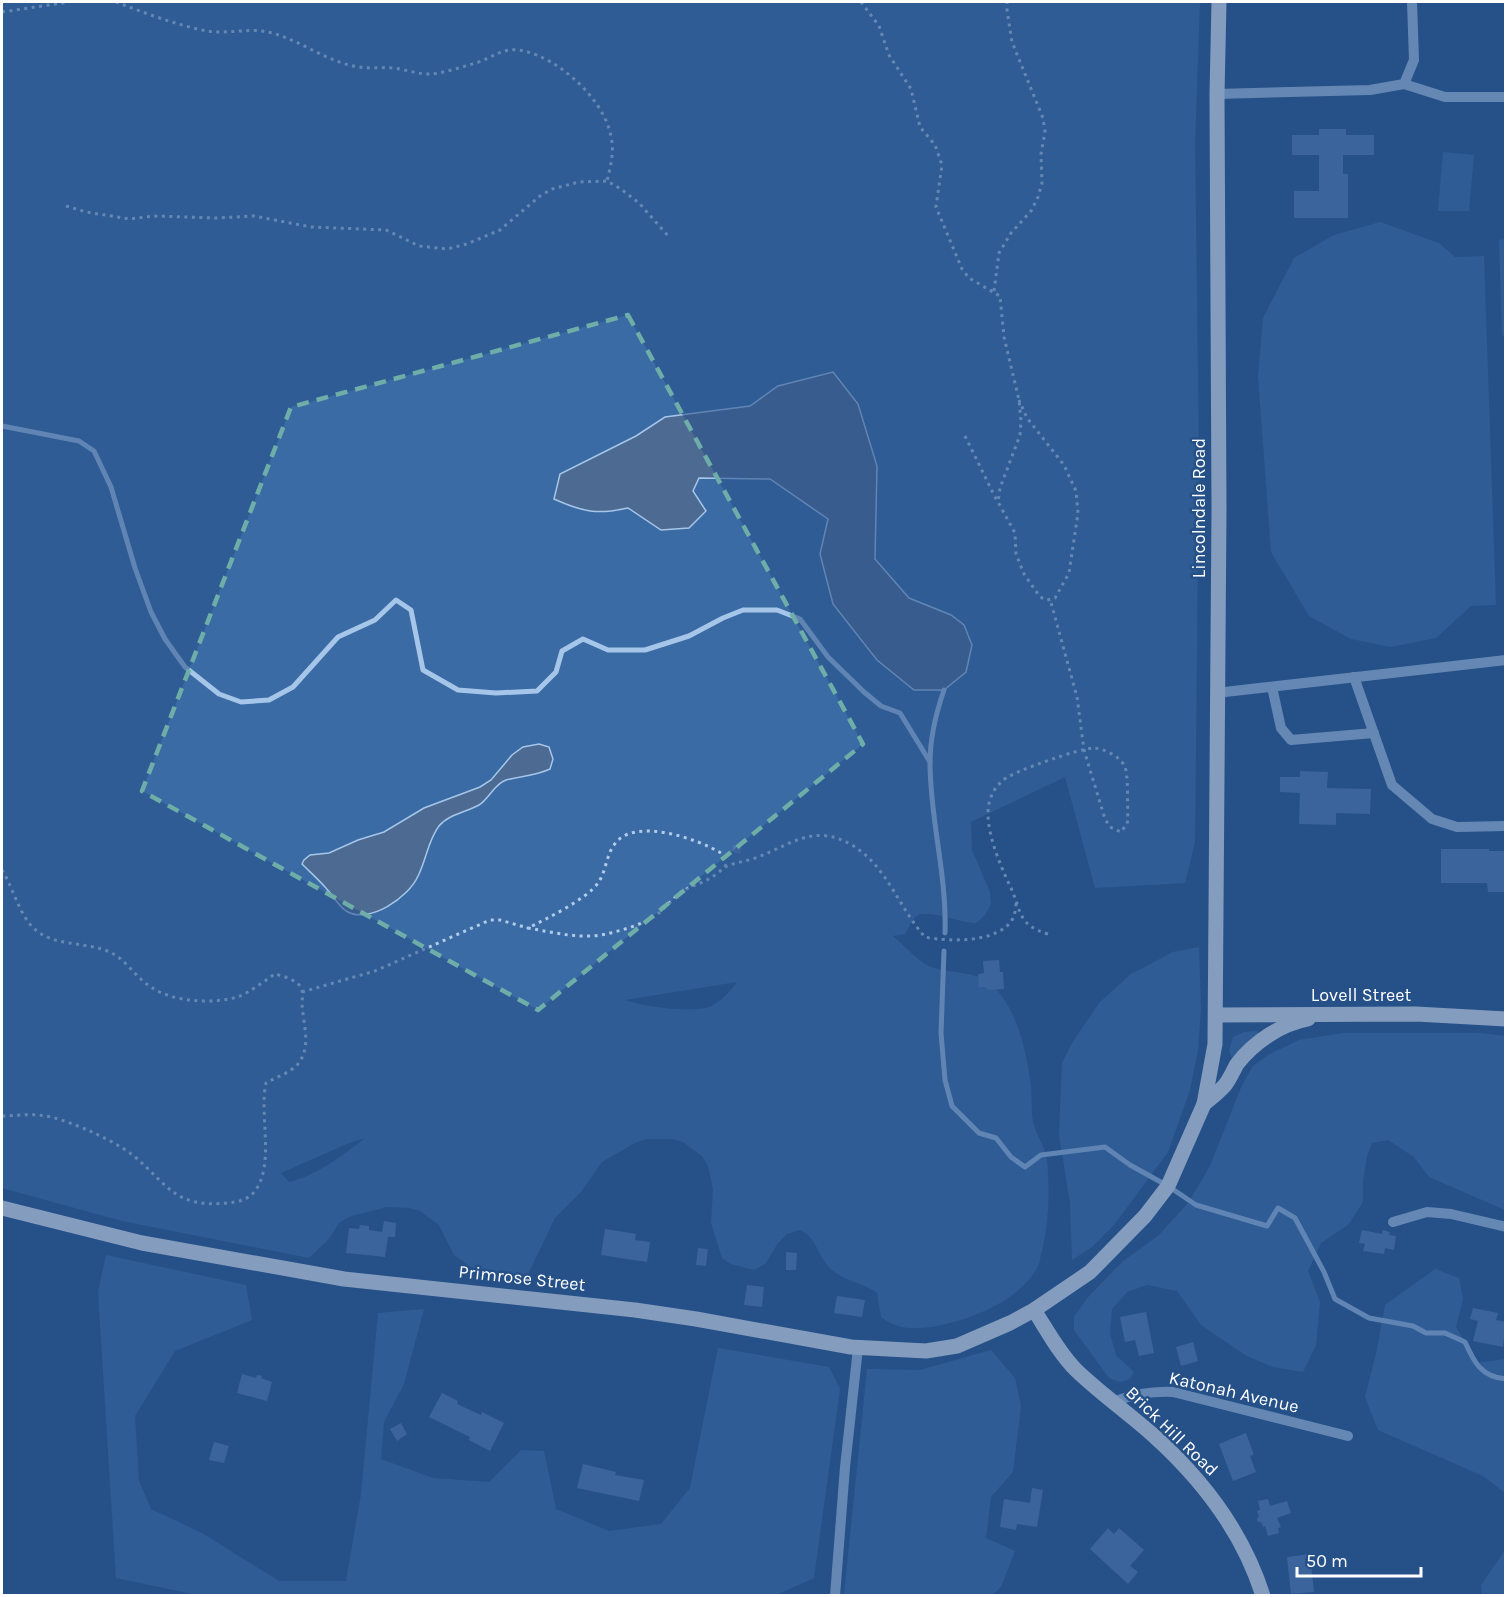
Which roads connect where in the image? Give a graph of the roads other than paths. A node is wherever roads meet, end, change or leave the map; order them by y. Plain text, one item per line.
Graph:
1 (1219, 2) edge
2 (1412, 2) edge
3 (1404, 84) junction
4 (1217, 94) junction
5 (1506, 96) edge
6 (1506, 660) edge
7 (1354, 677) junction
8 (1272, 687) junction
9 (1216, 693) junction
10 (1374, 733) junction
11 (1506, 826) edge
12 (1216, 1015) junction
13 (1333, 1015) junction
14 (1506, 1019) edge
15 (1204, 1104) junction
16 (2, 1208) edge
17 (1393, 1222) dead end
18 (1506, 1227) edge
19 (1034, 1310) junction
20 (858, 1348) junction
21 (1113, 1402) junction
22 (1348, 1436) dead end
23 (835, 1596) edge
24 (1263, 1596) edge

1 - 4 main road, Lincolndale Road
2 - 3 street
3 - 4 street
3 - 5 street
4 - 9 main road, Lincolndale Road
6 - 7 street
7 - 8 street
7 - 10 street
8 - 9 street
8 - 10 street
9 - 12 main road, Lincolndale Road
10 - 11 street
12 - 13 main road, Lovell Street
12 - 15 main road, Lincolndale Road
13 - 14 main road, Lovell Street
13 - 15 main road
15 - 19 main road, Primrose Street
16 - 20 main road, Primrose Street
17 - 18 street
19 - 20 main road, Primrose Street
19 - 21 main road, Brick Hill Road
20 - 23 street
21 - 22 street, Katonah Avenue
21 - 24 main road, Brick Hill Road

